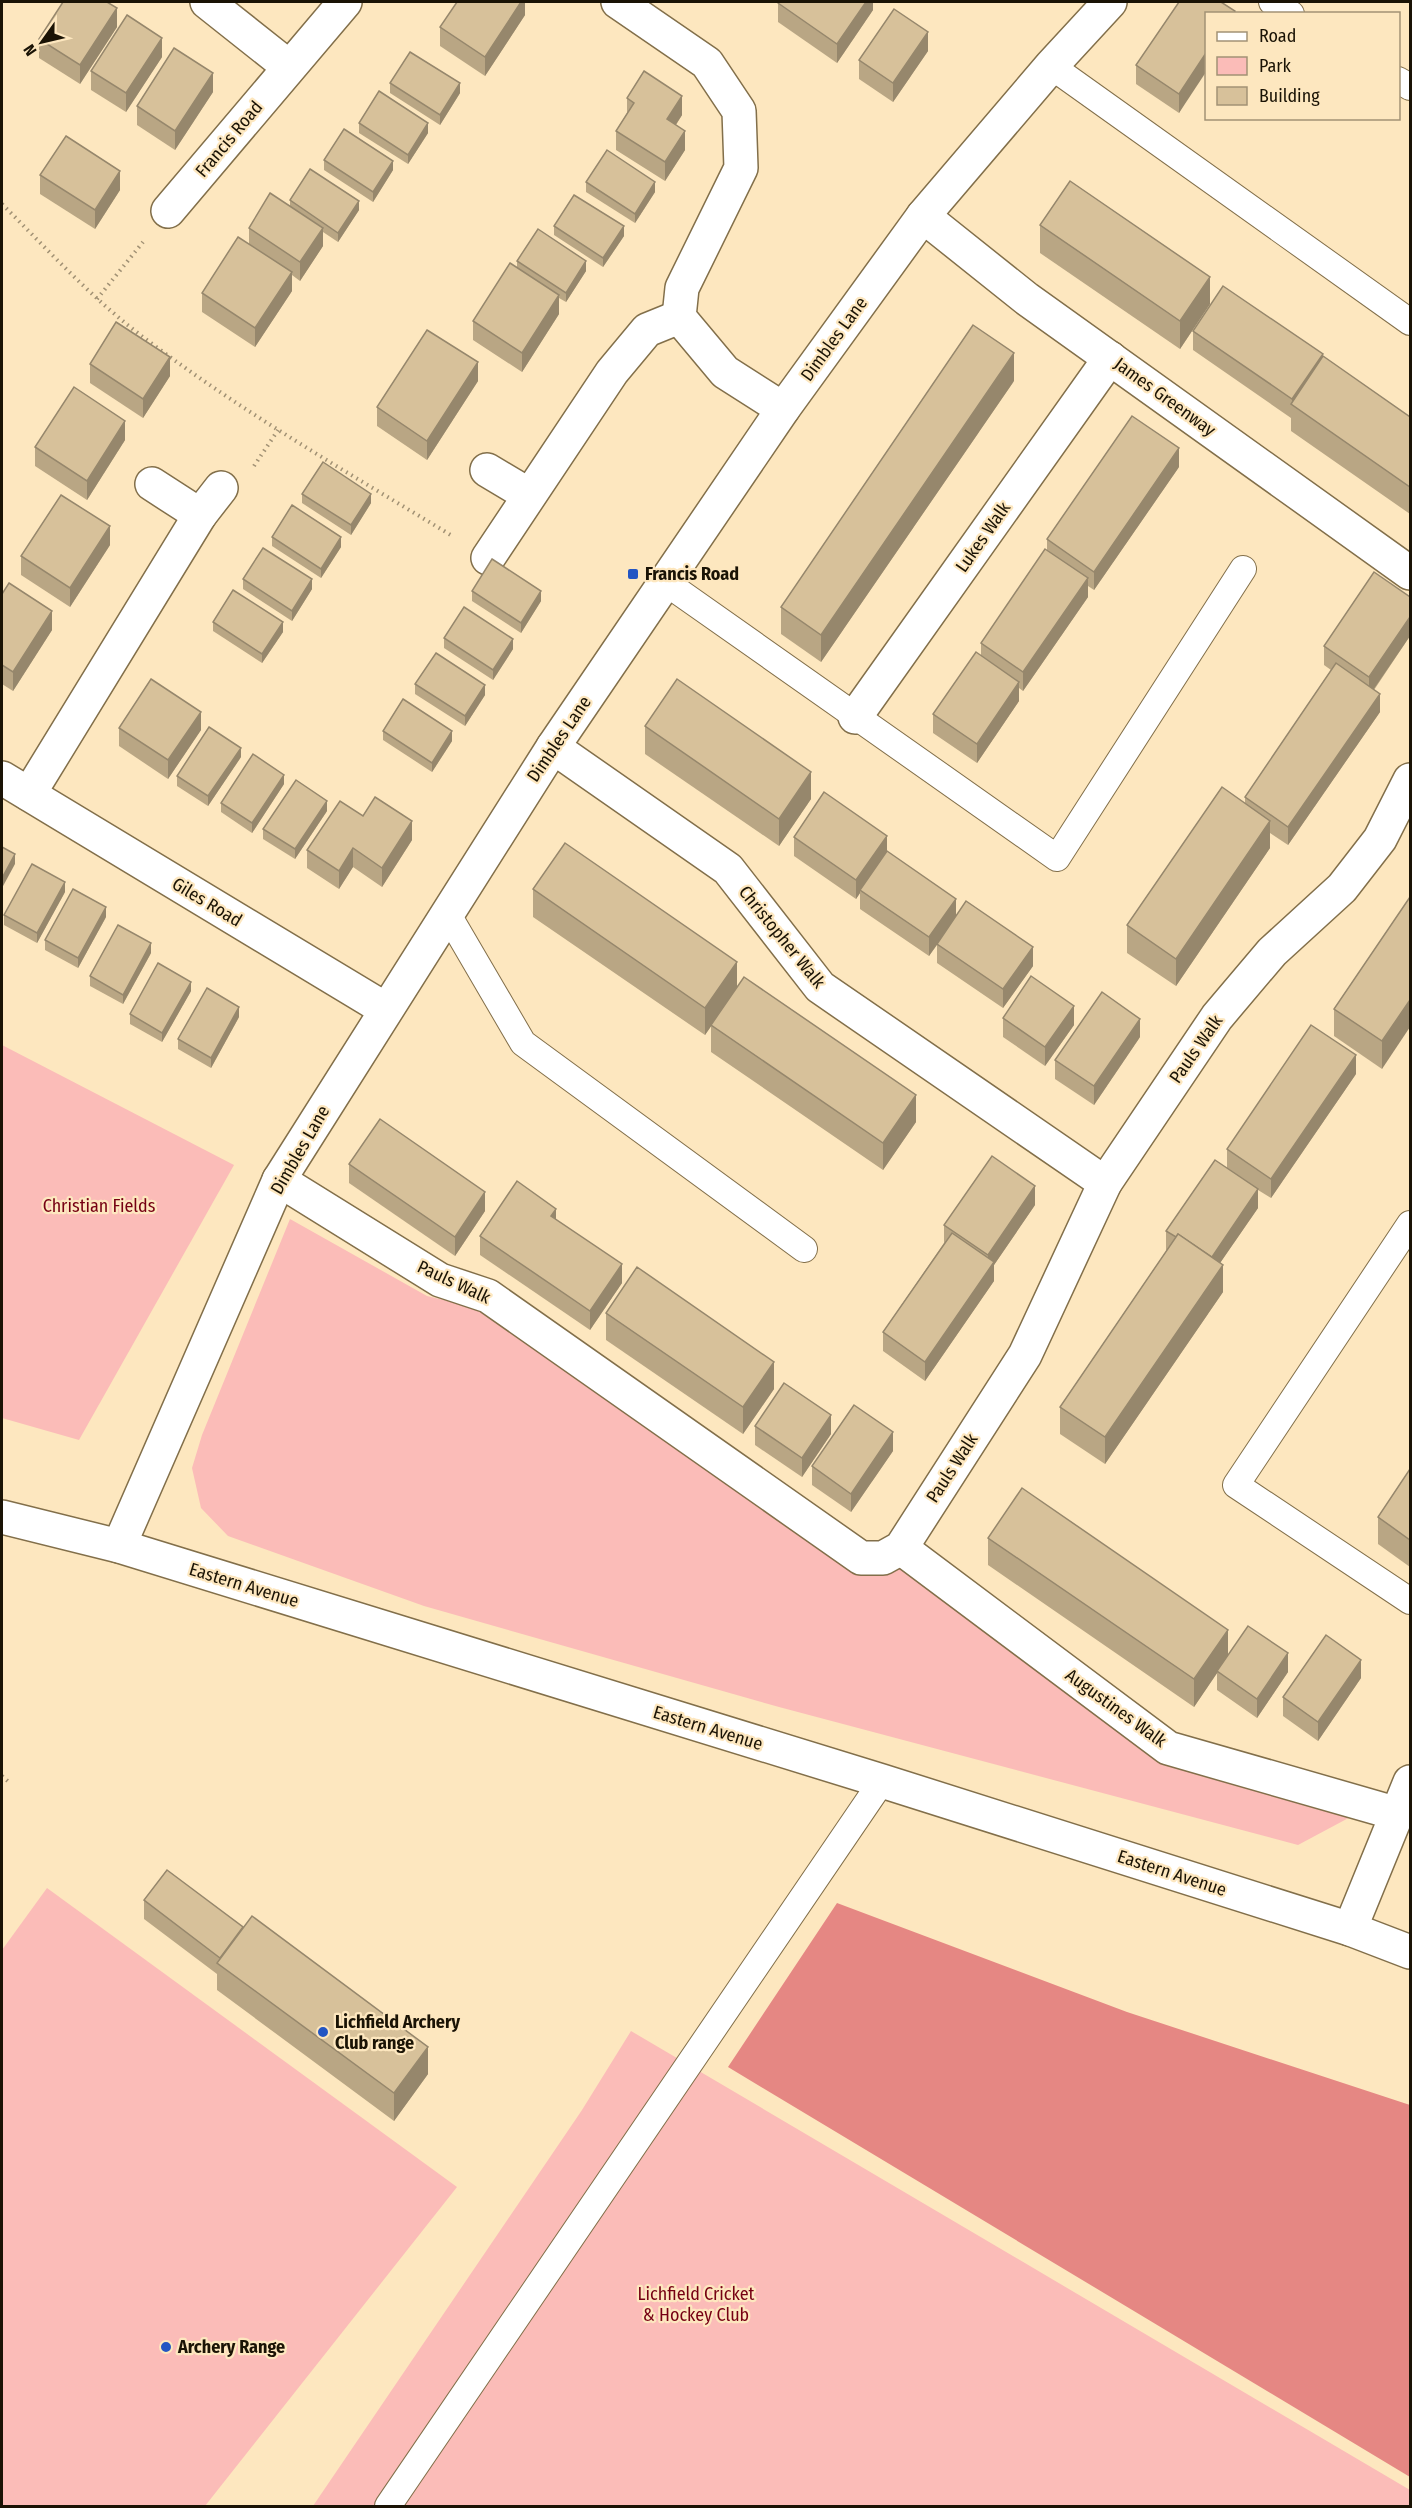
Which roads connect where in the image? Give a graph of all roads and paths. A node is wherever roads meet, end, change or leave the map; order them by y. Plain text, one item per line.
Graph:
1 (207, 2) edge
2 (345, 2) edge
3 (618, 2) edge
4 (1110, 2) edge
5 (1272, 2) edge
6 (1288, 12) edge
7 (1052, 66) junction
8 (289, 67) junction
9 (2, 204) edge
10 (168, 211) joint
11 (923, 216) junction
12 (97, 299) junction
13 (679, 317) junction
14 (1410, 322) edge
15 (1110, 358) junction
16 (783, 409) junction
17 (488, 470) dead end
18 (152, 484) dead end
19 (221, 488) dead end
20 (529, 495) junction
21 (200, 515) junction
22 (488, 558) joint
23 (1243, 569) dead end
24 (1410, 573) edge
25 (665, 582) junction
26 (855, 717) junction
27 (553, 747) junction
28 (1410, 780) edge
29 (15, 786) edge
30 (447, 913) junction
31 (385, 1009) junction
32 (279, 1180) junction
33 (1105, 1182) junction
34 (1410, 1224) edge
35 (804, 1249) dead end
36 (2, 1517) edge
37 (119, 1546) junction
38 (901, 1548) junction
39 (1410, 1601) edge
40 (2, 1776) edge
41 (882, 1781) junction
42 (1410, 1782) edge
43 (10, 1783) dead end
44 (1398, 1814) junction
45 (1350, 1929) junction
46 (1410, 1952) edge
47 (388, 2506) edge

1 - 8 main road
2 - 8 main road, Francis Road
3 - 13 main road
4 - 7 main road, Dimbles Lane
5 - 6 lane
7 - 11 main road, Dimbles Lane
7 - 14 lane
8 - 10 main road, Francis Road
9 - 12 path
10 - 12 path
11 - 15 main road, James Greenway
11 - 16 main road, Dimbles Lane
12 - 22 path
13 - 16 main road
13 - 20 main road
15 - 24 main road, James Greenway
15 - 26 main road, Lukes Walk
16 - 25 main road, Dimbles Lane
17 - 20 main road
18 - 21 main road
19 - 21 main road, Giles Road
20 - 22 main road
21 - 29 main road, Giles Road
23 - 26 lane
25 - 26 lane
25 - 27 main road, Dimbles Lane
27 - 30 main road, Dimbles Lane
27 - 33 main road, Christopher Walk
28 - 33 main road, Pauls Walk
29 - 31 main road, Giles Road
30 - 31 main road, Dimbles Lane
30 - 35 lane
31 - 32 main road, Dimbles Lane
32 - 37 main road, Dimbles Lane
32 - 38 main road, Pauls Walk
33 - 38 main road, Pauls Walk
34 - 39 lane
36 - 37 main road, Eastern Avenue
37 - 41 main road, Eastern Avenue
38 - 44 main road, Augustines Walk
40 - 43 path
41 - 45 main road, Eastern Avenue
41 - 47 lane
42 - 44 main road
44 - 45 main road
45 - 46 main road, Eastern Avenue

